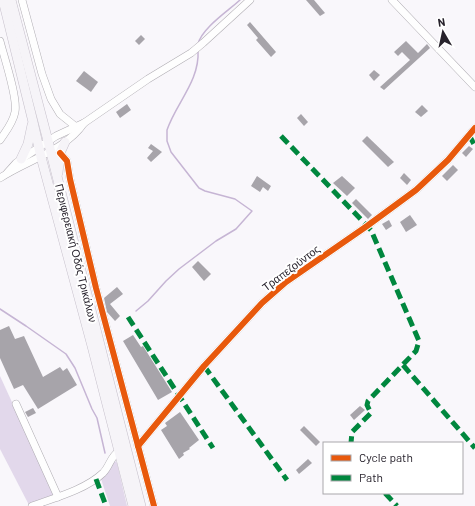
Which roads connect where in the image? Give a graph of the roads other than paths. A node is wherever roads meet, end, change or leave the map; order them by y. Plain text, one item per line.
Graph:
1 (3, 0) edge
2 (11, 0) edge
3 (22, 0) edge
4 (250, 0) edge
5 (392, 0) edge
6 (0, 41) edge
7 (475, 87) edge
8 (33, 122) junction
9 (84, 123) junction
10 (75, 126) junction
11 (475, 128) edge
12 (0, 140) edge
13 (48, 141) junction
14 (64, 142) junction
15 (38, 147) junction
16 (50, 151) junction
17 (60, 153) junction
18 (41, 157) junction
19 (21, 160) junction
20 (3, 175) edge
21 (57, 178) junction
22 (16, 404) dead end
23 (138, 446) junction
24 (119, 451) junction
25 (58, 497) junction
26 (32, 506) edge
27 (133, 506) edge
28 (141, 506) edge
29 (154, 506) edge

1 - 8 main road, Περιφερειακή Οδός Τρικάλων
2 - 13 main road, Περιφερειακή Οδός Τρικάλων
3 - 10 street
4 - 9 street
5 - 7 street
6 - 12 street
8 - 15 main road, Περιφερειακή Οδός Τρικάλων
8 - 19 main road
9 - 10 street
9 - 14 street
10 - 13 street
11 - 23 street, Τραπεζούντος
13 - 15 street
13 - 16 main road, Περιφερειακή Οδός Τρικάλων
14 - 16 street
14 - 17 main road
15 - 18 main road, Περιφερειακή Οδός Τρικάλων
15 - 19 street
16 - 18 street
16 - 21 main road, Περιφερειακή Οδός Τρικάλων
17 - 21 main road
17 - 23 street
18 - 20 street
18 - 24 main road, Περιφερειακή Οδός Τρικάλων
19 - 20 street
21 - 28 main road, Περιφερειακή Οδός Τρικάλων
22 - 25 street
23 - 29 street
24 - 25 street
24 - 27 main road, Περιφερειακή Οδός Τρικάλων
25 - 26 street

